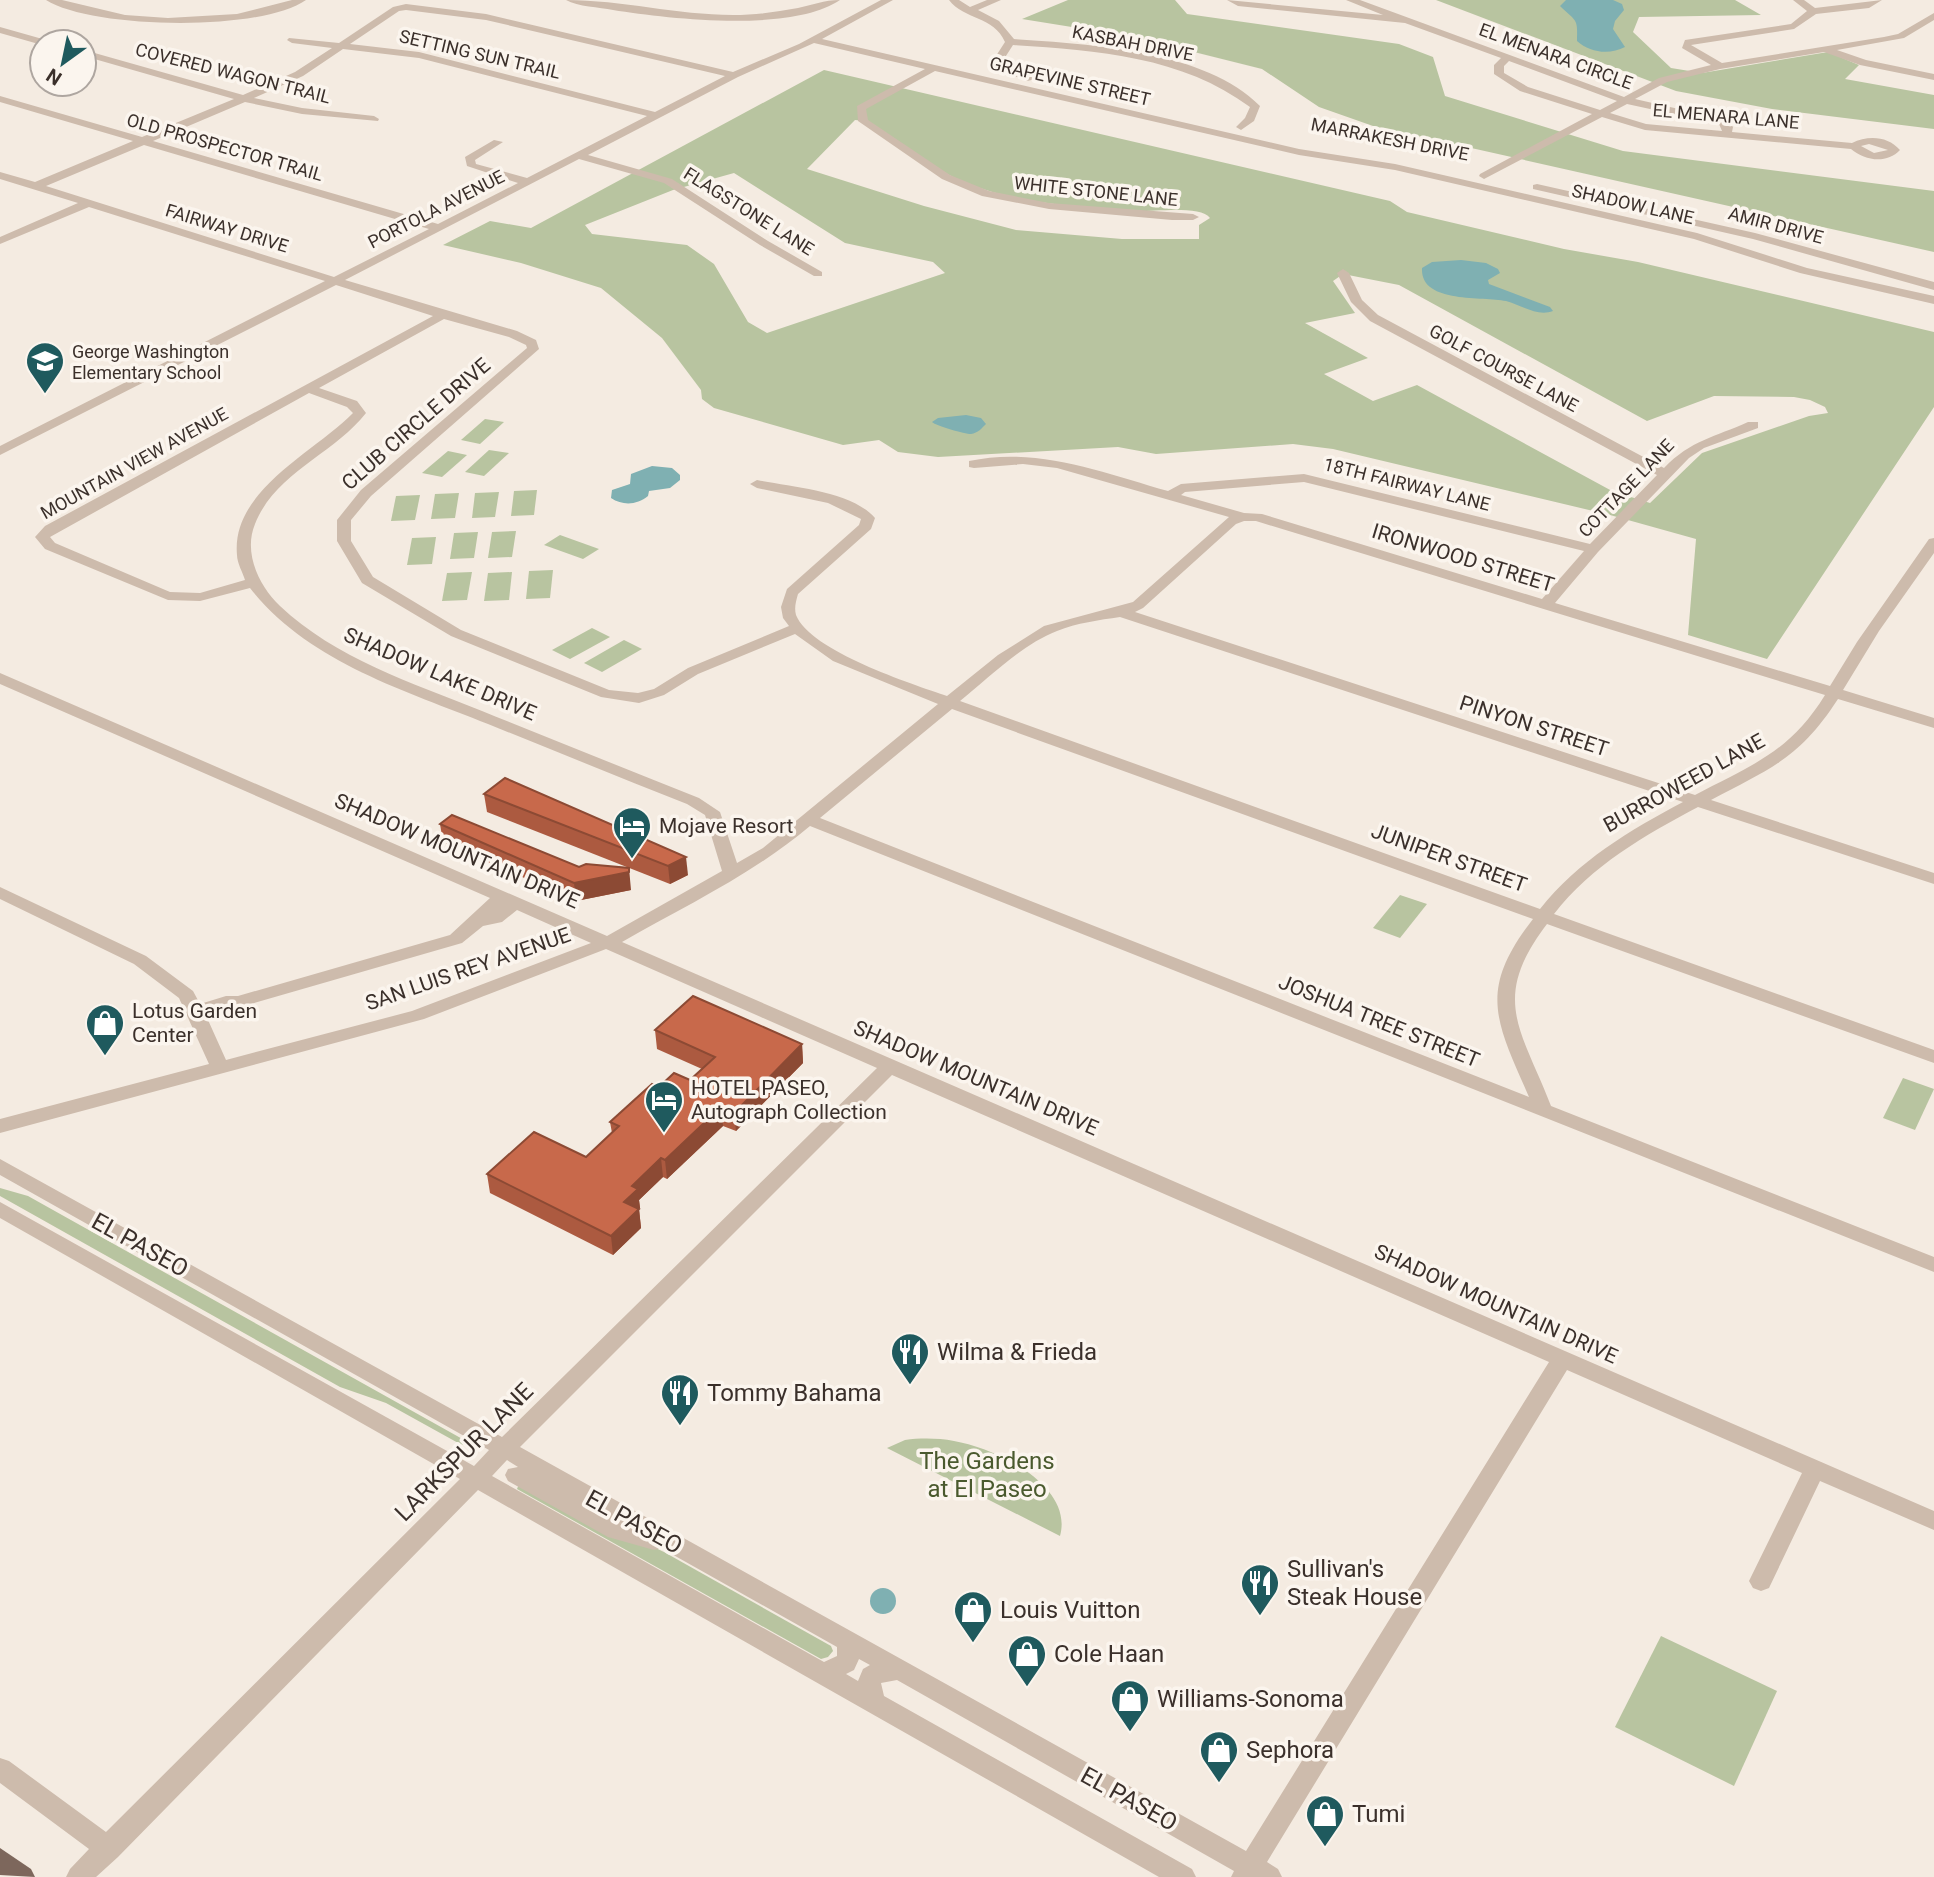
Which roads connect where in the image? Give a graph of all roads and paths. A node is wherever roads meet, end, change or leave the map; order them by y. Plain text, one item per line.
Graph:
1 (51, 0) edge
2 (301, 0) edge
3 (571, 0) edge
4 (835, 0) edge
5 (888, 0) edge
6 (954, 0) edge
7 (996, 0) edge
8 (1232, 0) edge
9 (1351, 0) edge
10 (1798, 0) edge
11 (1877, 0) edge
12 (969, 10) junction
13 (1813, 11) junction
14 (1934, 16) edge
15 (1407, 20) junction
16 (0, 30) edge
17 (28, 38) edge
18 (292, 40) dead end
19 (813, 40) junction
20 (1010, 42) junction
21 (340, 46) junction
22 (1825, 49) junction
23 (98, 57) edge
24 (1507, 58) junction
25 (1720, 66) junction
26 (935, 67) junction
27 (734, 75) junction
28 (1934, 77) edge
29 (246, 97) junction
30 (0, 99) edge
31 (1624, 100) junction
32 (1599, 113) junction
33 (657, 116) junction
34 (374, 118) dead end
35 (1241, 127) junction
36 (1727, 133) junction
37 (142, 142) junction
38 (498, 142) dead end
39 (1854, 146) dead end
40 (579, 156) junction
41 (1320, 156) joint
42 (0, 175) edge
43 (1484, 176) junction
44 (528, 182) junction
45 (36, 186) junction
46 (88, 203) junction
47 (1193, 217) dead end
48 (439, 228) junction
49 (0, 241) edge
50 (1343, 273) dead end
51 (818, 274) dead end
52 (341, 282) junction
53 (1934, 286) edge
54 (1934, 300) edge
55 (443, 315) junction
56 (308, 388) junction
57 (1753, 425) dead end
58 (0, 451) edge
59 (0, 461) edge
60 (974, 464) dead end
61 (1666, 474) junction
62 (757, 484) dead end
63 (1171, 496) junction
64 (1243, 517) junction
65 (1934, 542) edge
66 (1593, 549) junction
67 (252, 583) junction
68 (1545, 605) junction
69 (1121, 612) junction
70 (797, 628) junction
71 (0, 678) edge
72 (1834, 692) junction
73 (948, 702) junction
74 (1934, 723) edge
75 (1698, 801) junction
76 (807, 820) junction
77 (732, 875) junction
78 (1934, 879) edge
79 (0, 892) edge
80 (510, 899) junction
81 (1543, 917) junction
82 (609, 942) junction
83 (196, 1015) junction
84 (1934, 1057) edge
85 (890, 1066) junction
86 (221, 1069) junction
87 (1543, 1110) junction
88 (0, 1126) edge
89 (0, 1166) edge
90 (0, 1209) edge
91 (1934, 1265) edge
92 (1563, 1358) junction
93 (503, 1449) junction
94 (1815, 1469) junction
95 (516, 1475) dead end
96 (476, 1477) junction
97 (1934, 1521) edge
98 (681, 1548) junction
99 (1761, 1581) dead end
100 (847, 1640) junction
101 (899, 1670) junction
102 (824, 1674) junction
103 (874, 1702) junction
104 (0, 1769) edge
105 (109, 1849) junction
106 (0, 1860) edge
107 (1254, 1873) edge
108 (22, 1877) edge
109 (79, 1877) edge
110 (1183, 1877) edge

1 - 2 street
3 - 4 street
5 - 19 street, PORTOLA AVENUE
6 - 12 street
7 - 12 street
8 - 15 street, EL MENARA CIRCLE
9 - 15 street, EL MENARA CIRCLE
10 - 13 street
11 - 13 street
12 - 20 street
13 - 25 street
14 - 22 street, MARRAKESH DRIVE
15 - 24 street, EL MENARA CIRCLE
16 - 17 street
18 - 21 street, SETTING SUN TRAIL
19 - 26 street, GRAPEVINE STREET
19 - 27 street, PORTOLA AVENUE
20 - 35 street, MARRAKESH DRIVE
20 - 35 street, KASBAH DRIVE
21 - 27 street
21 - 29 street
21 - 33 street, SETTING SUN TRAIL
22 - 25 street, MARRAKESH DRIVE
22 - 28 street
23 - 29 street, COVERED WAGON TRAIL
24 - 31 street, EL MENARA CIRCLE
24 - 32 street, EL MENARA LANE
25 - 31 street, MARRAKESH DRIVE
26 - 41 street, GRAPEVINE STREET
26 - 47 street, WHITE STONE LANE
27 - 33 street, PORTOLA AVENUE
29 - 34 street, COVERED WAGON TRAIL
29 - 37 street
30 - 37 street, OLD PROSPECTOR TRAIL
31 - 32 street, MARRAKESH DRIVE
31 - 36 street, EL MENARA CIRCLE
32 - 36 street, EL MENARA LANE
32 - 43 street, MARRAKESH DRIVE
33 - 40 street, PORTOLA AVENUE
35 - 43 street, MARRAKESH DRIVE
36 - 39 street, EL MENARA LANE
37 - 45 street
37 - 48 street, OLD PROSPECTOR TRAIL
38 - 44 street
40 - 44 street, PORTOLA AVENUE
40 - 51 street, FLAGSTONE LANE
41 - 54 street, SHADOW LANE
42 - 45 street, FAIRWAY DRIVE
43 - 53 street, AMIR DRIVE
44 - 48 street, PORTOLA AVENUE
45 - 46 street, FAIRWAY DRIVE
46 - 49 street
46 - 52 street, FAIRWAY DRIVE
48 - 52 street, PORTOLA AVENUE
50 - 61 street, GOLF COURSE LANE
52 - 55 street, FAIRWAY DRIVE
52 - 58 street, PORTOLA AVENUE
52 - 59 street, PORTOLA AVENUE
55 - 56 street, MOUNTAIN VIEW AVENUE
55 - 70 street, CLUB CIRCLE DRIVE
56 - 67 street, SHADOW LAKE DRIVE
56 - 67 street, MOUNTAIN VIEW AVENUE
57 - 61 street, COTTAGE LANE
60 - 63 street, IRONWOOD STREET
61 - 66 street, COTTAGE LANE
62 - 70 street
63 - 64 street, IRONWOOD STREET
63 - 66 street, 18TH FAIRWAY LANE
64 - 68 street, IRONWOOD STREET
64 - 69 street, SAN LUIS REY AVENUE
65 - 72 street, BURROWEED LANE
66 - 68 street, COTTAGE LANE
67 - 77 street, SHADOW LAKE DRIVE
68 - 72 street, IRONWOOD STREET
69 - 73 street, SAN LUIS REY AVENUE
69 - 75 street, PINYON STREET
70 - 73 street, JUNIPER STREET
71 - 80 street, SHADOW MOUNTAIN DRIVE
72 - 74 street, IRONWOOD STREET
72 - 75 street, BURROWEED LANE
73 - 76 street, SAN LUIS REY AVENUE
73 - 81 street, JUNIPER STREET
75 - 78 street, PINYON STREET
75 - 81 street, BURROWEED LANE
76 - 77 street, SAN LUIS REY AVENUE
76 - 87 street, JOSHUA TREE STREET
77 - 82 street, SAN LUIS REY AVENUE
79 - 83 street
80 - 82 street, SHADOW MOUNTAIN DRIVE
80 - 83 street
81 - 84 street, JUNIPER STREET
81 - 87 street, BURROWEED LANE
82 - 85 street, SHADOW MOUNTAIN DRIVE
82 - 86 street, SAN LUIS REY AVENUE
83 - 86 street
85 - 92 street, SHADOW MOUNTAIN DRIVE
85 - 93 street, LARKSPUR LANE
86 - 88 street, SAN LUIS REY AVENUE
87 - 91 street, JOSHUA TREE STREET
89 - 93 street, EL PASEO
90 - 96 street, EL PASEO
92 - 94 street, SHADOW MOUNTAIN DRIVE
92 - 107 street
93 - 96 street, LARKSPUR LANE
93 - 98 street, EL PASEO
94 - 97 street, SHADOW MOUNTAIN DRIVE
94 - 99 street
95 - 98 street
96 - 102 street, EL PASEO
96 - 105 street, LARKSPUR LANE
98 - 100 street, EL PASEO
100 - 101 street, EL PASEO
100 - 102 street
101 - 103 street
101 - 107 street, EL PASEO
102 - 103 street, EL PASEO
103 - 110 street, EL PASEO
104 - 105 street
105 - 109 street, LARKSPUR LANE
106 - 108 main road

